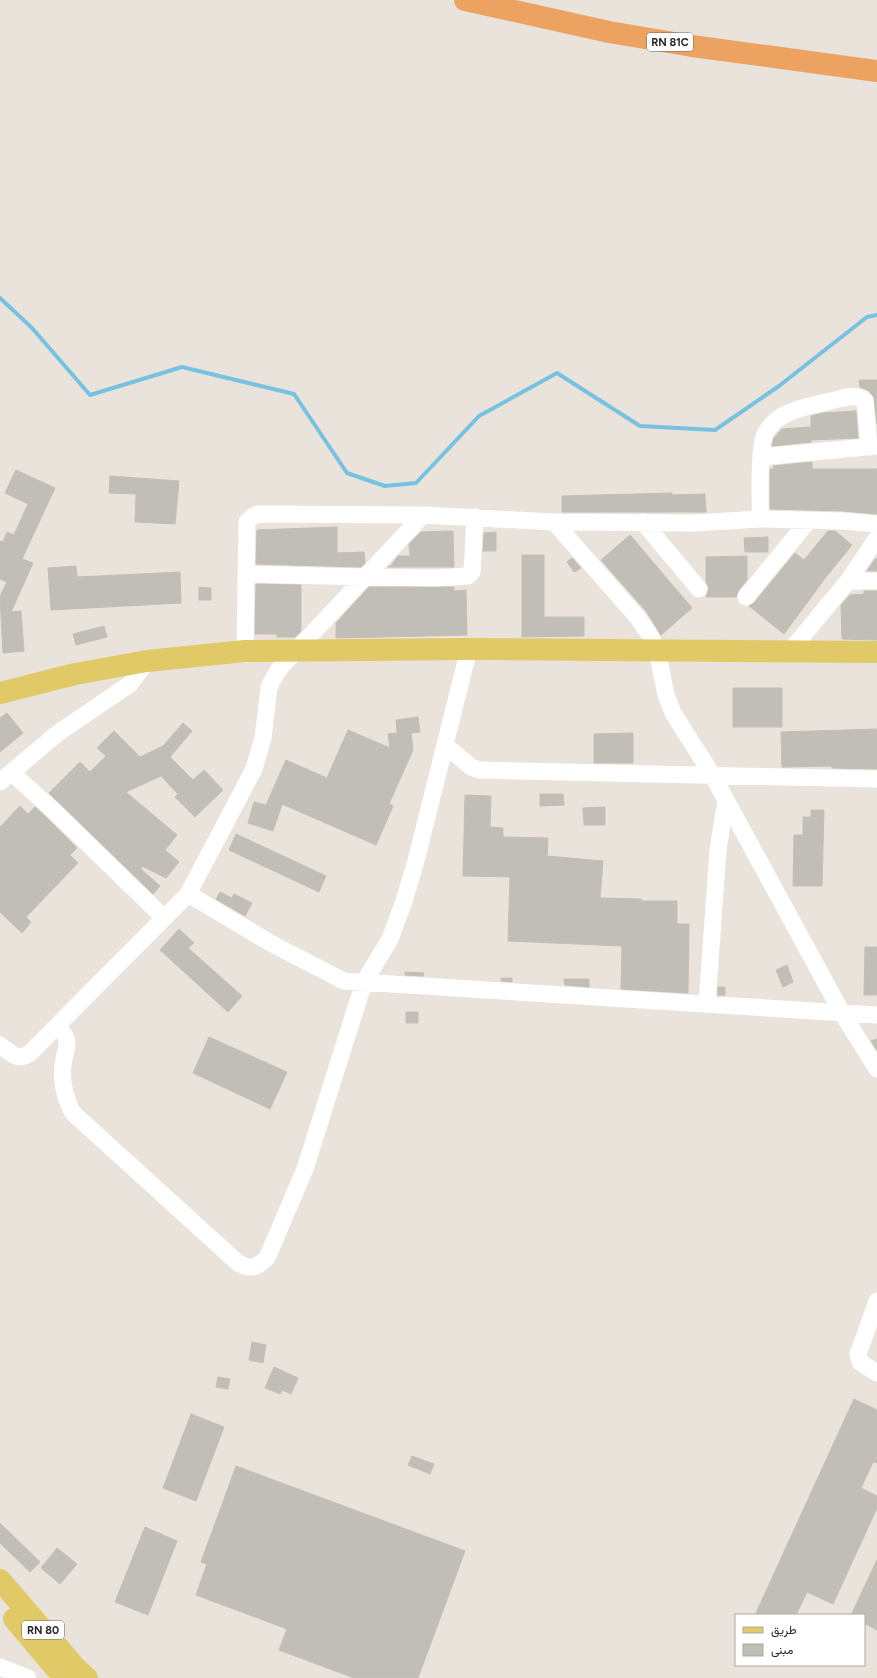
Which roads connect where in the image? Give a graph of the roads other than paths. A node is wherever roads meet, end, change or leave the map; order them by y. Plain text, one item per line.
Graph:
1 (465, 0) edge
2 (877, 71) edge
3 (873, 447) edge
4 (761, 457) junction
5 (423, 515) junction
6 (475, 517) junction
7 (760, 519) junction
8 (809, 520) junction
9 (554, 522) junction
10 (643, 522) junction
11 (877, 524) edge
12 (877, 538) edge
13 (246, 574) junction
14 (366, 577) junction
15 (848, 581) junction
16 (877, 581) edge
17 (699, 589) dead end
18 (746, 597) dead end
19 (469, 648) junction
20 (296, 650) junction
21 (657, 650) junction
22 (791, 650) junction
23 (245, 651) junction
24 (877, 652) edge
25 (147, 661) junction
26 (0, 693) edge
27 (446, 746) junction
28 (712, 776) junction
29 (6, 778) edge
30 (877, 779) edge
31 (726, 800) junction
32 (188, 894) junction
33 (164, 918) junction
34 (364, 982) junction
35 (707, 1004) junction
36 (842, 1013) junction
37 (877, 1015) edge
38 (56, 1026) junction
39 (0, 1045) edge
40 (877, 1069) edge
41 (877, 1301) edge
42 (877, 1373) edge
43 (0, 1580) edge
44 (0, 1603) edge
45 (0, 1666) edge
46 (28, 1678) edge
47 (64, 1678) edge
48 (87, 1678) edge

1 - 2 highway, RN 81C
3 - 4 street
3 - 4 street
4 - 7 street
5 - 6 street
5 - 13 street
5 - 14 street
6 - 9 street
6 - 14 street
7 - 8 street
7 - 10 street
8 - 11 street
8 - 18 street
9 - 10 street
9 - 21 street
10 - 17 street
12 - 15 street
13 - 14 street
13 - 23 street
14 - 20 street
15 - 16 street
15 - 22 street
19 - 20 main road
19 - 21 main road
19 - 27 street
20 - 23 main road
20 - 32 street
21 - 22 main road
21 - 28 street
22 - 24 main road
23 - 25 main road
25 - 26 main road
25 - 29 street
27 - 28 street
27 - 34 street
28 - 30 street
28 - 31 street
29 - 33 street
31 - 35 street
31 - 36 street
32 - 33 street
32 - 34 street
33 - 38 street
34 - 35 street
34 - 38 street
35 - 36 street
36 - 37 street
36 - 40 street
38 - 39 street
41 - 42 street
43 - 48 main road, RN 80
44 - 47 main road, RN 80
45 - 46 street

